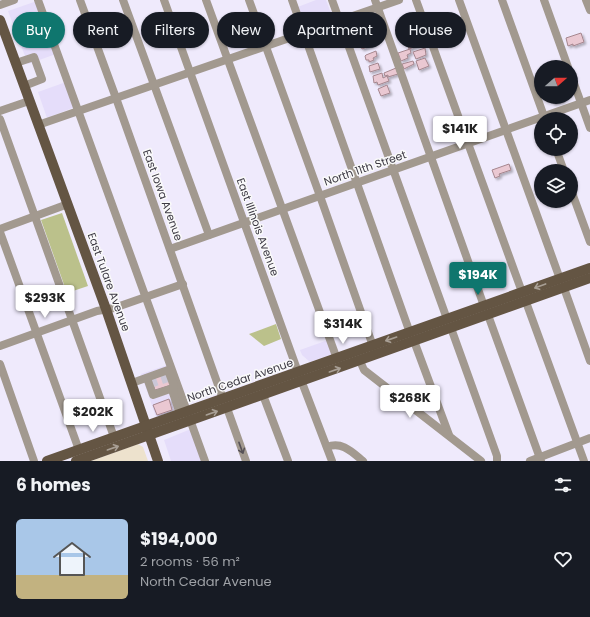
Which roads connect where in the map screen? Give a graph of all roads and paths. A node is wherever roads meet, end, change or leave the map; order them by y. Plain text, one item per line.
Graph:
1 (14, 0) edge
2 (38, 0) edge
3 (80, 0) edge
4 (123, 0) edge
5 (164, 0) edge
6 (206, 0) edge
7 (249, 0) edge
8 (292, 0) edge
9 (332, 0) edge
10 (399, 0) edge
11 (416, 0) edge
12 (460, 0) edge
13 (502, 0) edge
14 (544, 0) edge
15 (586, 0) edge
16 (376, 4) edge
17 (0, 5) edge
18 (590, 10) edge
19 (253, 12) edge
20 (296, 12) edge
21 (336, 12) edge
22 (359, 12) edge
23 (0, 20) edge
24 (261, 48) edge
25 (267, 48) edge
26 (309, 48) edge
27 (349, 48) edge
28 (228, 60) junction
29 (565, 60) edge
30 (16, 63) junction
31 (191, 72) junction
32 (24, 86) junction
33 (154, 86) junction
34 (578, 95) edge
35 (116, 98) junction
36 (29, 100) junction
37 (590, 100) edge
38 (581, 104) junction
39 (0, 111) edge
40 (78, 112) junction
41 (543, 112) edge
42 (560, 112) edge
43 (0, 119) edge
44 (534, 121) edge
45 (38, 126) junction
46 (590, 128) edge
47 (506, 129) junction
48 (468, 143) junction
49 (432, 156) junction
50 (394, 170) junction
51 (358, 183) junction
52 (320, 196) junction
53 (68, 204) junction
54 (578, 208) edge
55 (282, 209) junction
56 (35, 216) junction
57 (245, 222) junction
58 (0, 229) edge
59 (0, 232) edge
60 (209, 235) junction
61 (590, 242) edge
62 (170, 248) junction
63 (590, 268) edge
64 (590, 278) edge
65 (562, 283) junction
66 (183, 284) junction
67 (146, 297) junction
68 (524, 297) junction
69 (106, 309) junction
70 (486, 310) junction
71 (72, 320) junction
72 (449, 324) junction
73 (36, 332) junction
74 (412, 337) junction
75 (0, 346) edge
76 (375, 350) junction
77 (337, 359) junction
78 (590, 360) edge
79 (360, 361) junction
80 (0, 364) edge
81 (156, 376) junction
82 (300, 377) junction
83 (132, 383) junction
84 (164, 390) junction
85 (264, 395) junction
86 (225, 403) junction
87 (186, 415) junction
88 (148, 431) junction
89 (449, 436) junction
90 (114, 437) junction
91 (590, 438) edge
92 (578, 443) junction
93 (327, 447) junction
94 (79, 450) junction
95 (540, 459) edge
96 (34, 461) edge
97 (47, 461) edge
98 (76, 461) edge
99 (158, 461) edge
100 (205, 461) edge
101 (246, 461) edge
102 (288, 461) edge
103 (332, 461) edge
104 (363, 461) edge
105 (481, 461) edge
106 (497, 461) edge
107 (530, 461) edge
108 (584, 461) edge

1 - 17 street
2 - 40 street
3 - 35 street, East Iowa Avenue
4 - 33 street
5 - 31 street, East Illinois Avenue
6 - 28 street
7 - 19 street
8 - 20 street
9 - 21 street
10 - 16 street
11 - 48 street
12 - 47 street
13 - 41 street
14 - 29 street
15 - 18 street
16 - 22 street
16 - 49 street
23 - 30 main road, East Tulare Avenue
24 - 28 street
25 - 52 street
26 - 51 street
27 - 50 street
28 - 31 street
28 - 55 street
30 - 32 main road, East Tulare Avenue
30 - 32 street
31 - 33 street
31 - 57 street, East Illinois Avenue
32 - 36 main road, East Tulare Avenue
33 - 35 street
33 - 60 street
34 - 38 street
35 - 40 street
35 - 62 street, East Iowa Avenue
36 - 39 street
36 - 45 main road, East Tulare Avenue
37 - 38 street, North 11th Street
38 - 42 street, North 11th Street
38 - 46 street
40 - 45 street
40 - 67 street
43 - 56 street
44 - 47 street, North 11th Street
45 - 53 main road, East Tulare Avenue
47 - 48 street, North 11th Street
47 - 65 street
48 - 49 street, North 11th Street
48 - 68 street
49 - 50 street, North 11th Street
49 - 70 street
50 - 51 street, North 11th Street
50 - 72 street
51 - 52 street, North 11th Street
51 - 74 street
52 - 55 street, North 11th Street
52 - 76 street
53 - 56 street
53 - 69 main road, East Tulare Avenue
54 - 61 street
55 - 57 street, North 11th Street
55 - 77 street
56 - 58 street
56 - 71 street
57 - 60 street, North 11th Street
57 - 82 street, East Illinois Avenue
59 - 73 street
60 - 62 street, North 11th Street
62 - 66 street, East Iowa Avenue
63 - 65 main road, North Cedar Avenue
64 - 65 main road, North Cedar Avenue
65 - 68 main road, North Cedar Avenue
65 - 78 street
66 - 67 street
66 - 86 street, East Iowa Avenue
67 - 69 street
67 - 87 street
68 - 70 main road, North Cedar Avenue
68 - 92 street
69 - 71 street
69 - 83 main road, East Tulare Avenue
70 - 72 main road, North Cedar Avenue
70 - 95 street
71 - 73 street
71 - 90 street
72 - 74 main road, North Cedar Avenue
72 - 106 street
73 - 75 street
73 - 94 street
74 - 76 main road, North Cedar Avenue
74 - 89 street
76 - 77 main road, North Cedar Avenue
76 - 79 main road, North Cedar Avenue
77 - 82 main road, North Cedar Avenue
82 -> 79 main road, North Cedar Avenue
79 - 89 street
80 - 96 street
81 - 83 street
81 - 84 street
81 - 84 street
82 - 85 main road, North Cedar Avenue
82 - 86 main road, North Cedar Avenue
82 - 93 street, East Illinois Avenue
83 - 88 main road, East Tulare Avenue
84 - 87 street
85 - 86 main road, North Cedar Avenue
85 - 102 street
86 - 87 main road, North Cedar Avenue
86 -> 101 street, East Iowa Avenue
87 - 88 main road, North Cedar Avenue
87 - 100 street
88 - 90 main road
98 -> 88 main road
88 - 99 main road, East Tulare Avenue
89 - 105 street
90 - 94 main road
91 - 92 street
92 - 95 street
92 - 108 street
93 - 103 street, East Illinois Avenue
93 - 104 street
94 - 97 main road
95 - 107 street

